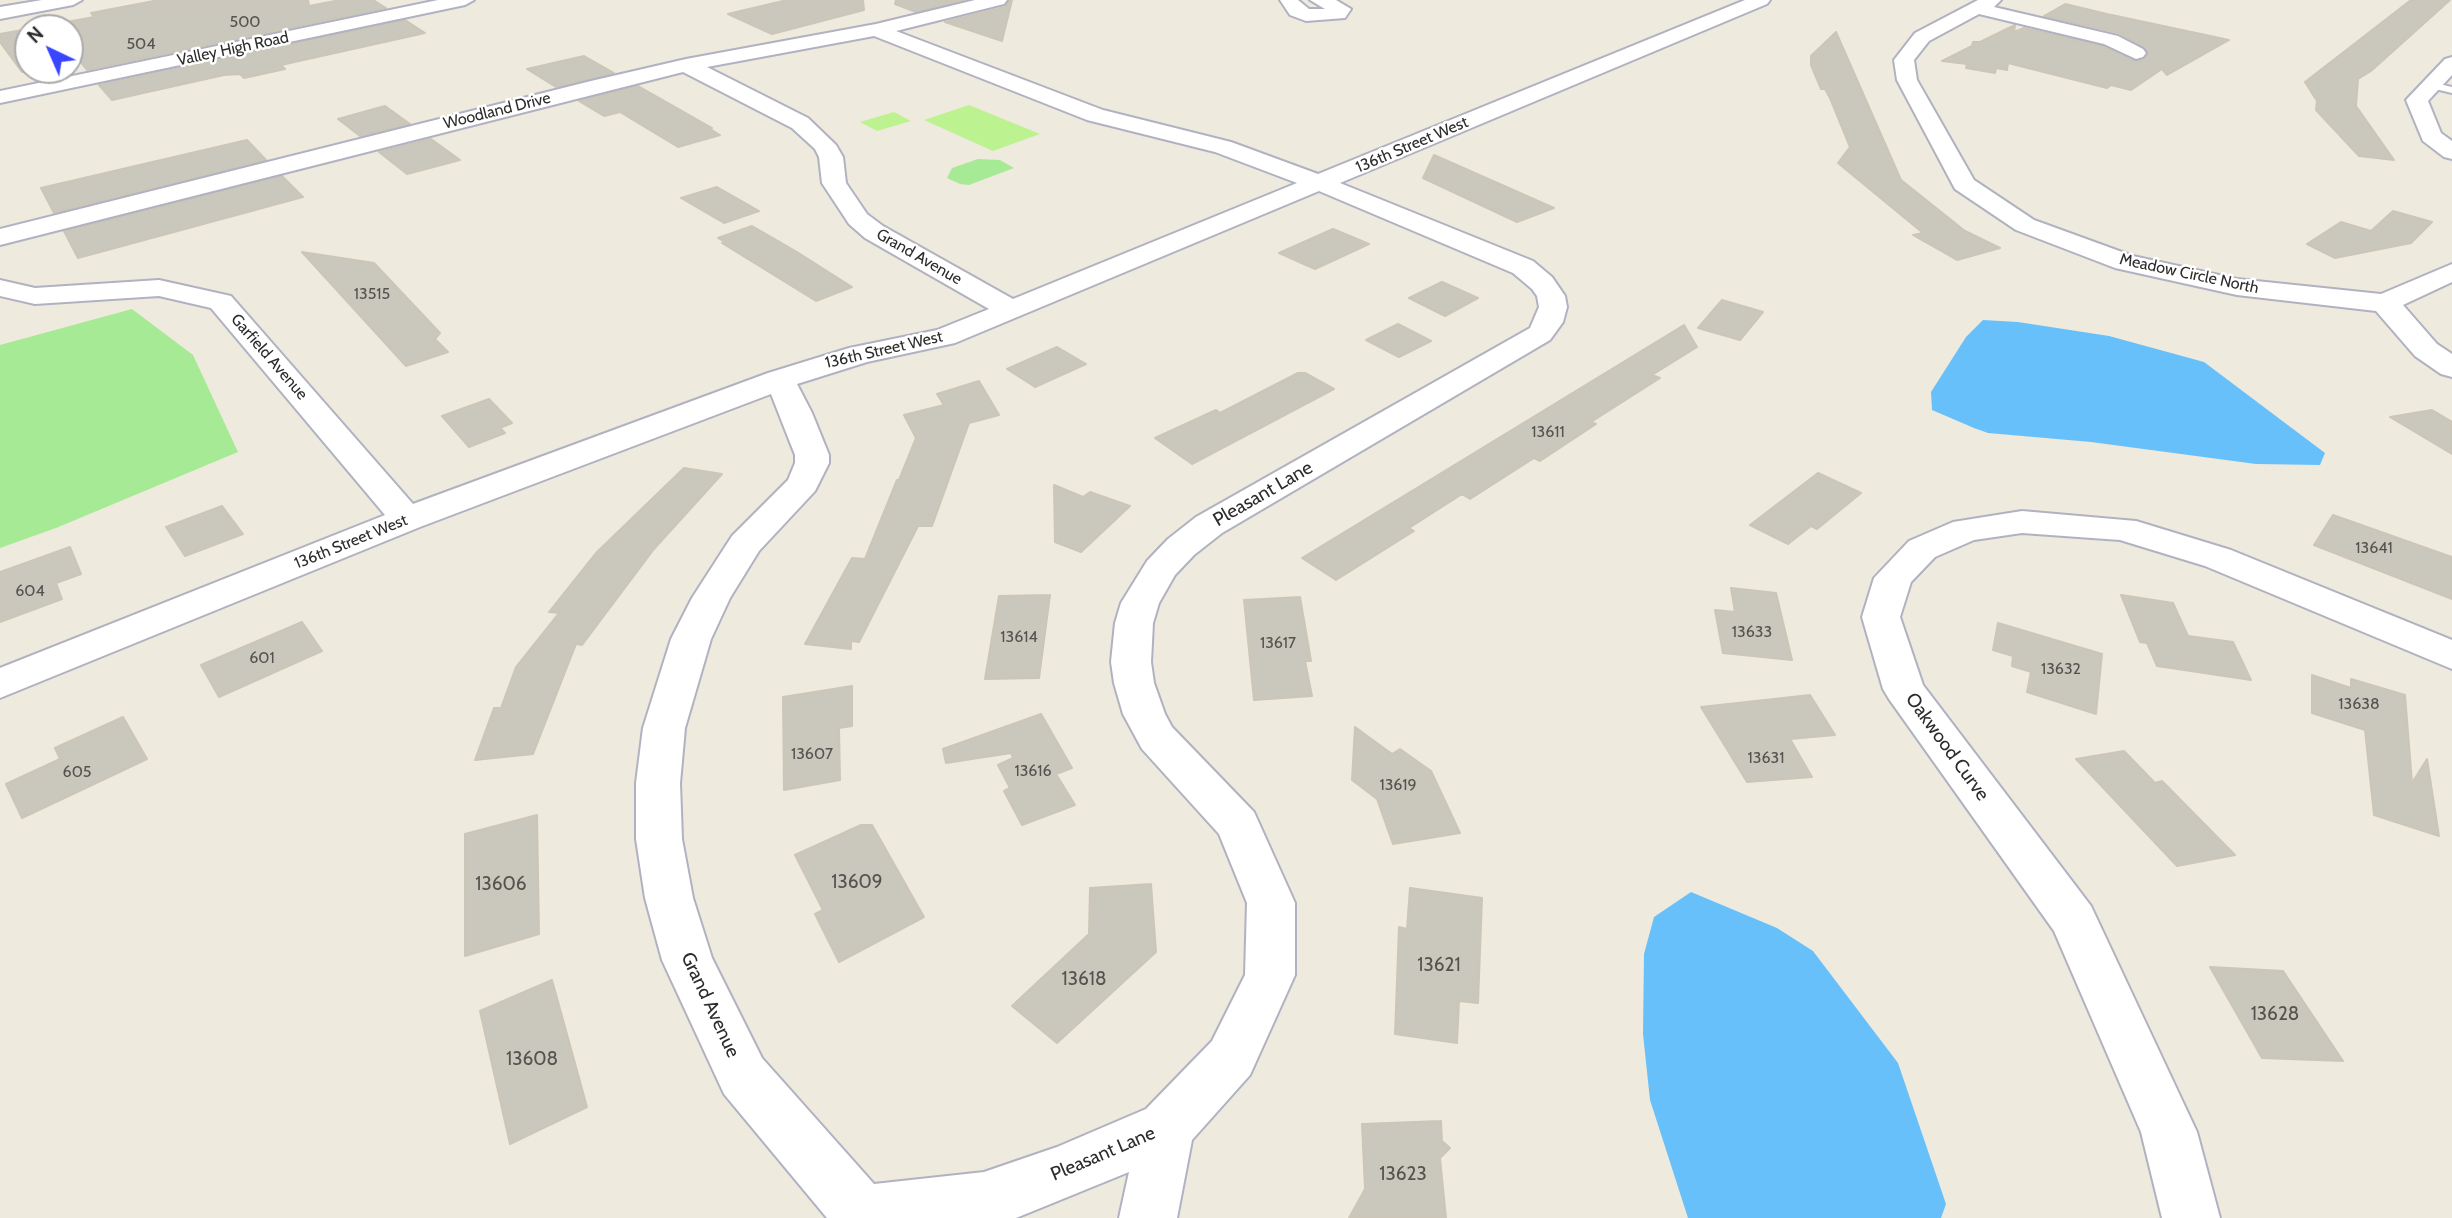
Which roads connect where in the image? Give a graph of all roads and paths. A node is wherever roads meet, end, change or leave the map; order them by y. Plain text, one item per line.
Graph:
1 (73, 0) edge
2 (465, 0) edge
3 (998, 0) edge
4 (1289, 0) edge
5 (1319, 0) edge
6 (1761, 0) edge
7 (1984, 4) edge
8 (0, 13) edge
9 (876, 30) junction
10 (2136, 53) dead end
11 (2452, 63) edge
12 (686, 65) junction
13 (2442, 88) edge
14 (0, 97) edge
15 (2452, 152) edge
16 (1320, 183) junction
17 (0, 237) edge
18 (2452, 272) edge
19 (0, 288) edge
20 (2385, 303) junction
21 (1012, 310) junction
22 (2452, 368) edge
23 (779, 380) junction
24 (407, 519) junction
25 (2452, 655) edge
26 (0, 684) edge
27 (1166, 1128) junction
28 (863, 1216) edge
29 (1148, 1218) edge
30 (2191, 1218) edge

1 - 8 street
2 - 14 street, Valley High Road
3 - 9 street, Woodland Drive
4 - 5 street
6 - 16 street, 136th Street West
7 - 10 street
7 - 20 street, Meadow Circle North
9 - 12 street, Woodland Drive
9 - 16 street, Pleasant Lane
11 - 13 street
12 - 17 street, Woodland Drive
12 - 21 street, Grand Avenue
13 - 15 street
16 - 21 street, 136th Street West
16 - 27 street, Pleasant Lane
18 - 20 street
19 - 24 street, Garfield Avenue
20 - 22 street
21 - 23 street, 136th Street West
23 - 24 street, 136th Street West
23 - 28 street, Grand Avenue
24 - 26 street, 136th Street West
25 - 30 street, Oakwood Curve
27 - 28 street, Pleasant Lane
27 - 29 street

